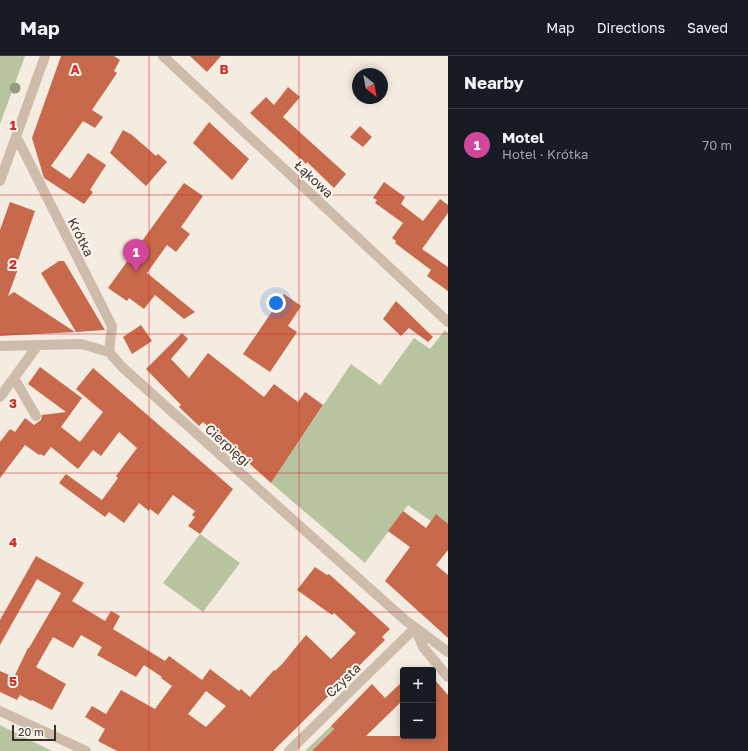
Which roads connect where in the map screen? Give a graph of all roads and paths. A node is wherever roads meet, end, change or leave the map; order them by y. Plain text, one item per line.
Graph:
1 (44, 56) edge
2 (163, 56) edge
3 (16, 136) junction
4 (0, 181) edge
5 (448, 322) edge
6 (38, 345) junction
7 (0, 346) edge
8 (109, 352) junction
9 (14, 378) junction
10 (0, 397) edge
11 (36, 416) dead end
12 (415, 628) junction
13 (448, 652) edge
14 (448, 677) edge
15 (0, 711) edge
16 (86, 751) edge
17 (289, 751) edge

1 - 3 street
2 - 5 street, Łąkowa
3 - 4 street
3 - 8 street, Krótka
6 - 7 street
6 - 8 street
6 - 9 street
8 - 12 street, Cierpięgi
9 - 10 street
9 - 11 street
12 - 13 street, Cierpięgi
12 - 14 street
12 - 17 street, Czysta
15 - 16 street

